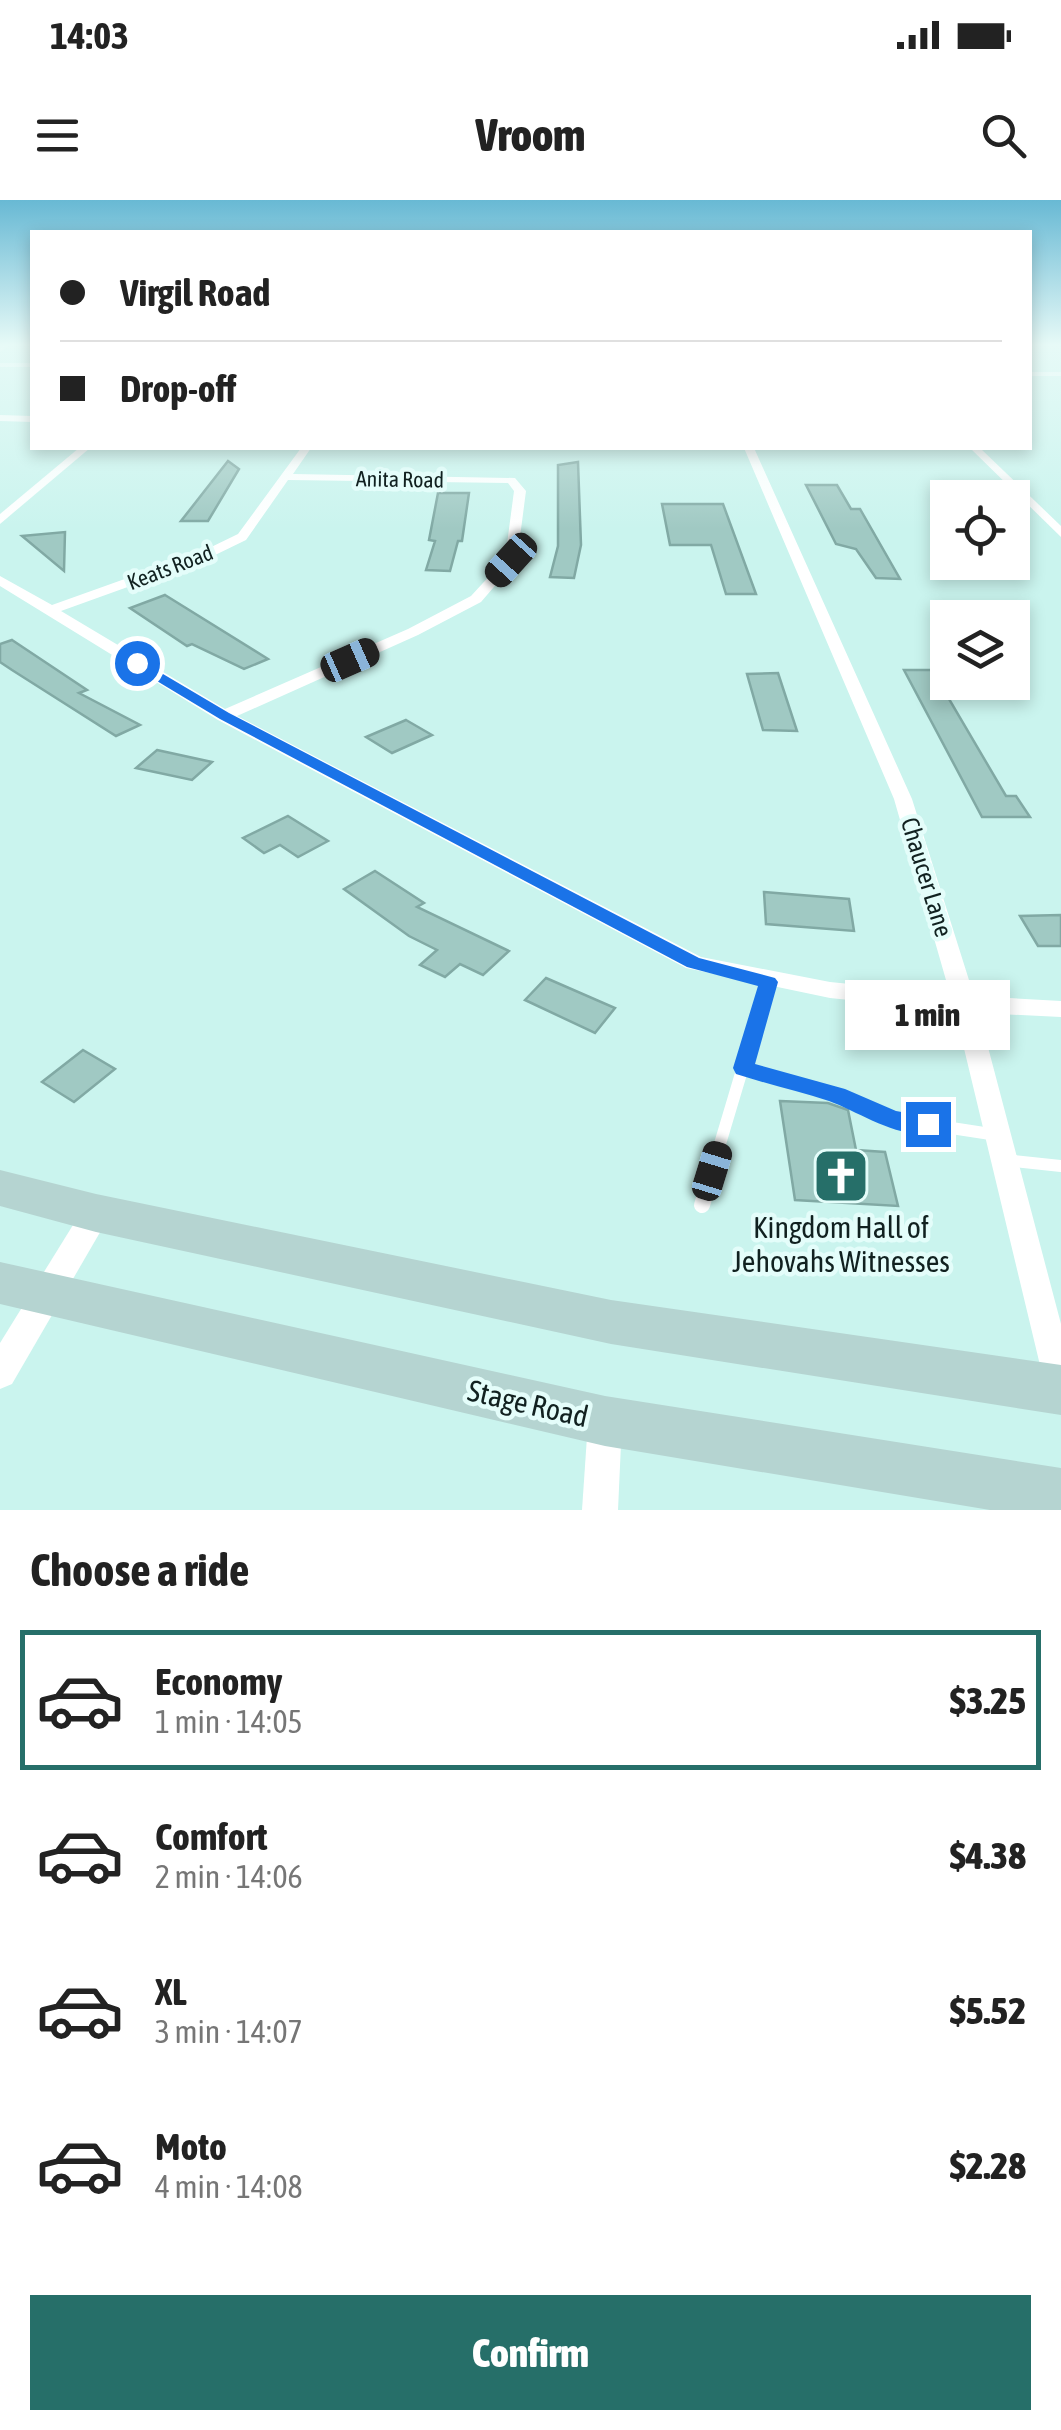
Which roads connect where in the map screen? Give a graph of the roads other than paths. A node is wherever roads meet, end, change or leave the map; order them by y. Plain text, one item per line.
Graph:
1 (0, 418) edge
2 (30, 419) edge
3 (84, 450) edge
4 (305, 450) edge
5 (750, 450) edge
6 (978, 450) edge
7 (288, 477) junction
8 (0, 520) edge
9 (1061, 533) edge
10 (0, 580) edge
11 (49, 610) junction
12 (224, 716) junction
13 (768, 982) junction
14 (966, 1005) junction
15 (1061, 1009) edge
16 (743, 1068) junction
17 (998, 1135) junction
18 (1004, 1160) junction
19 (1061, 1166) edge
20 (0, 1188) edge
21 (702, 1205) dead end
22 (96, 1213) junction
23 (22, 1290) edge
24 (0, 1374) edge
25 (1061, 1388) edge
26 (605, 1421) junction
27 (1061, 1496) edge
28 (600, 1510) edge

1 - 2 street
3 - 8 street
4 - 7 street, Keats Road
5 - 14 street, Chaucer Lane
6 - 9 street
7 - 11 street, Keats Road
7 - 12 street, Anita Road
10 - 11 street
11 - 12 street
12 - 13 street
13 - 14 street
13 - 16 lane
14 - 15 street
14 - 17 street, Chaucer Lane
16 - 17 lane
16 - 21 lane
17 - 18 street, Chaucer Lane
18 - 19 lane
18 - 25 street, Chaucer Lane
20 - 22 main road
22 - 23 street
22 - 25 main road
23 - 24 street
23 - 26 main road, Stage Road
26 - 27 main road, Stage Road
26 - 28 street

